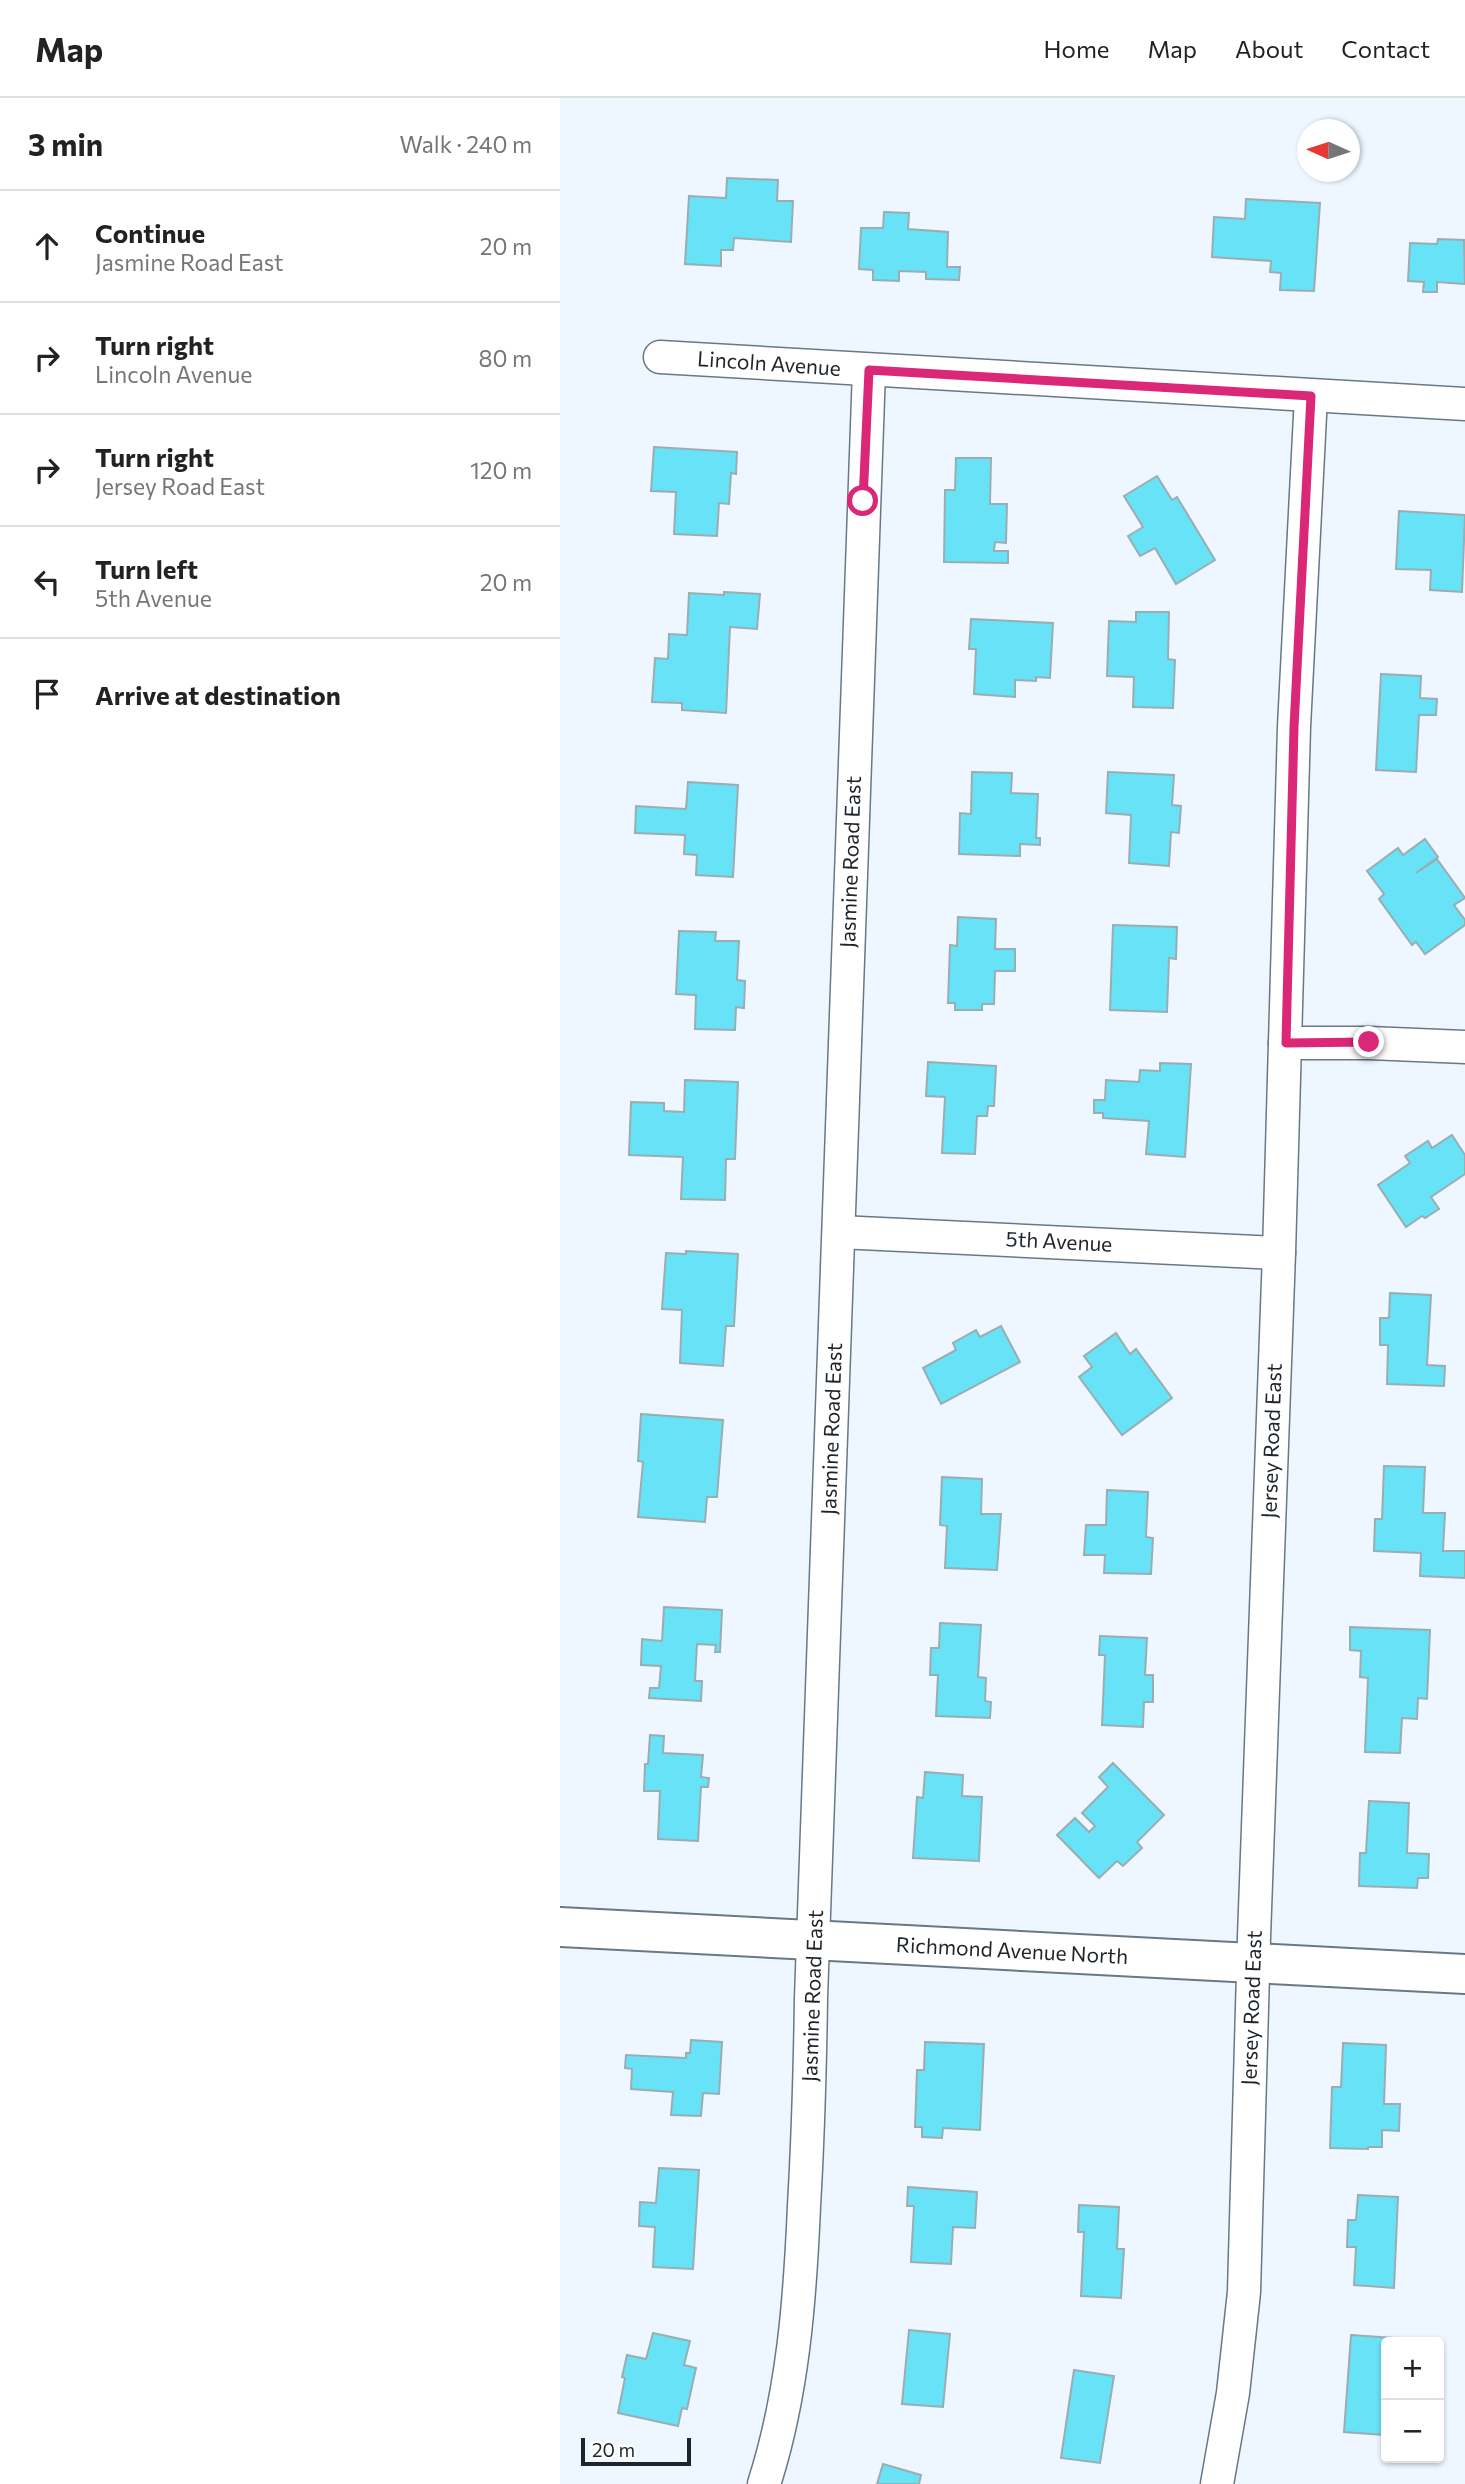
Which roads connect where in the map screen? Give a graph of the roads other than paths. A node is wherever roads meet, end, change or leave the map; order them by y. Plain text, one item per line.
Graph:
1 (660, 357) dead end
2 (869, 370) junction
3 (1311, 396) junction
4 (1465, 404) edge
5 (1286, 1043) junction
6 (1465, 1047) edge
7 (839, 1232) junction
8 (1279, 1253) junction
9 (560, 1927) edge
10 (814, 1941) junction
11 (1253, 1963) junction
12 (1465, 1974) edge
13 (764, 2484) edge
14 (1217, 2484) edge

1 - 2 street, Lincoln Avenue
2 - 3 street, Lincoln Avenue
2 - 7 street, Jasmine Road East
3 - 4 street, Lincoln Avenue
3 - 5 street, Jersey Road East
5 - 6 street
5 - 8 street, Jersey Road East
7 - 8 street, 5th Avenue
7 - 10 street, Jasmine Road East
8 - 11 street, Jersey Road East
9 - 10 street, Richmond Avenue North
10 - 11 street, Richmond Avenue North
10 - 13 street, Jasmine Road East
11 - 12 street, Richmond Avenue North
11 - 14 street, Jersey Road East

